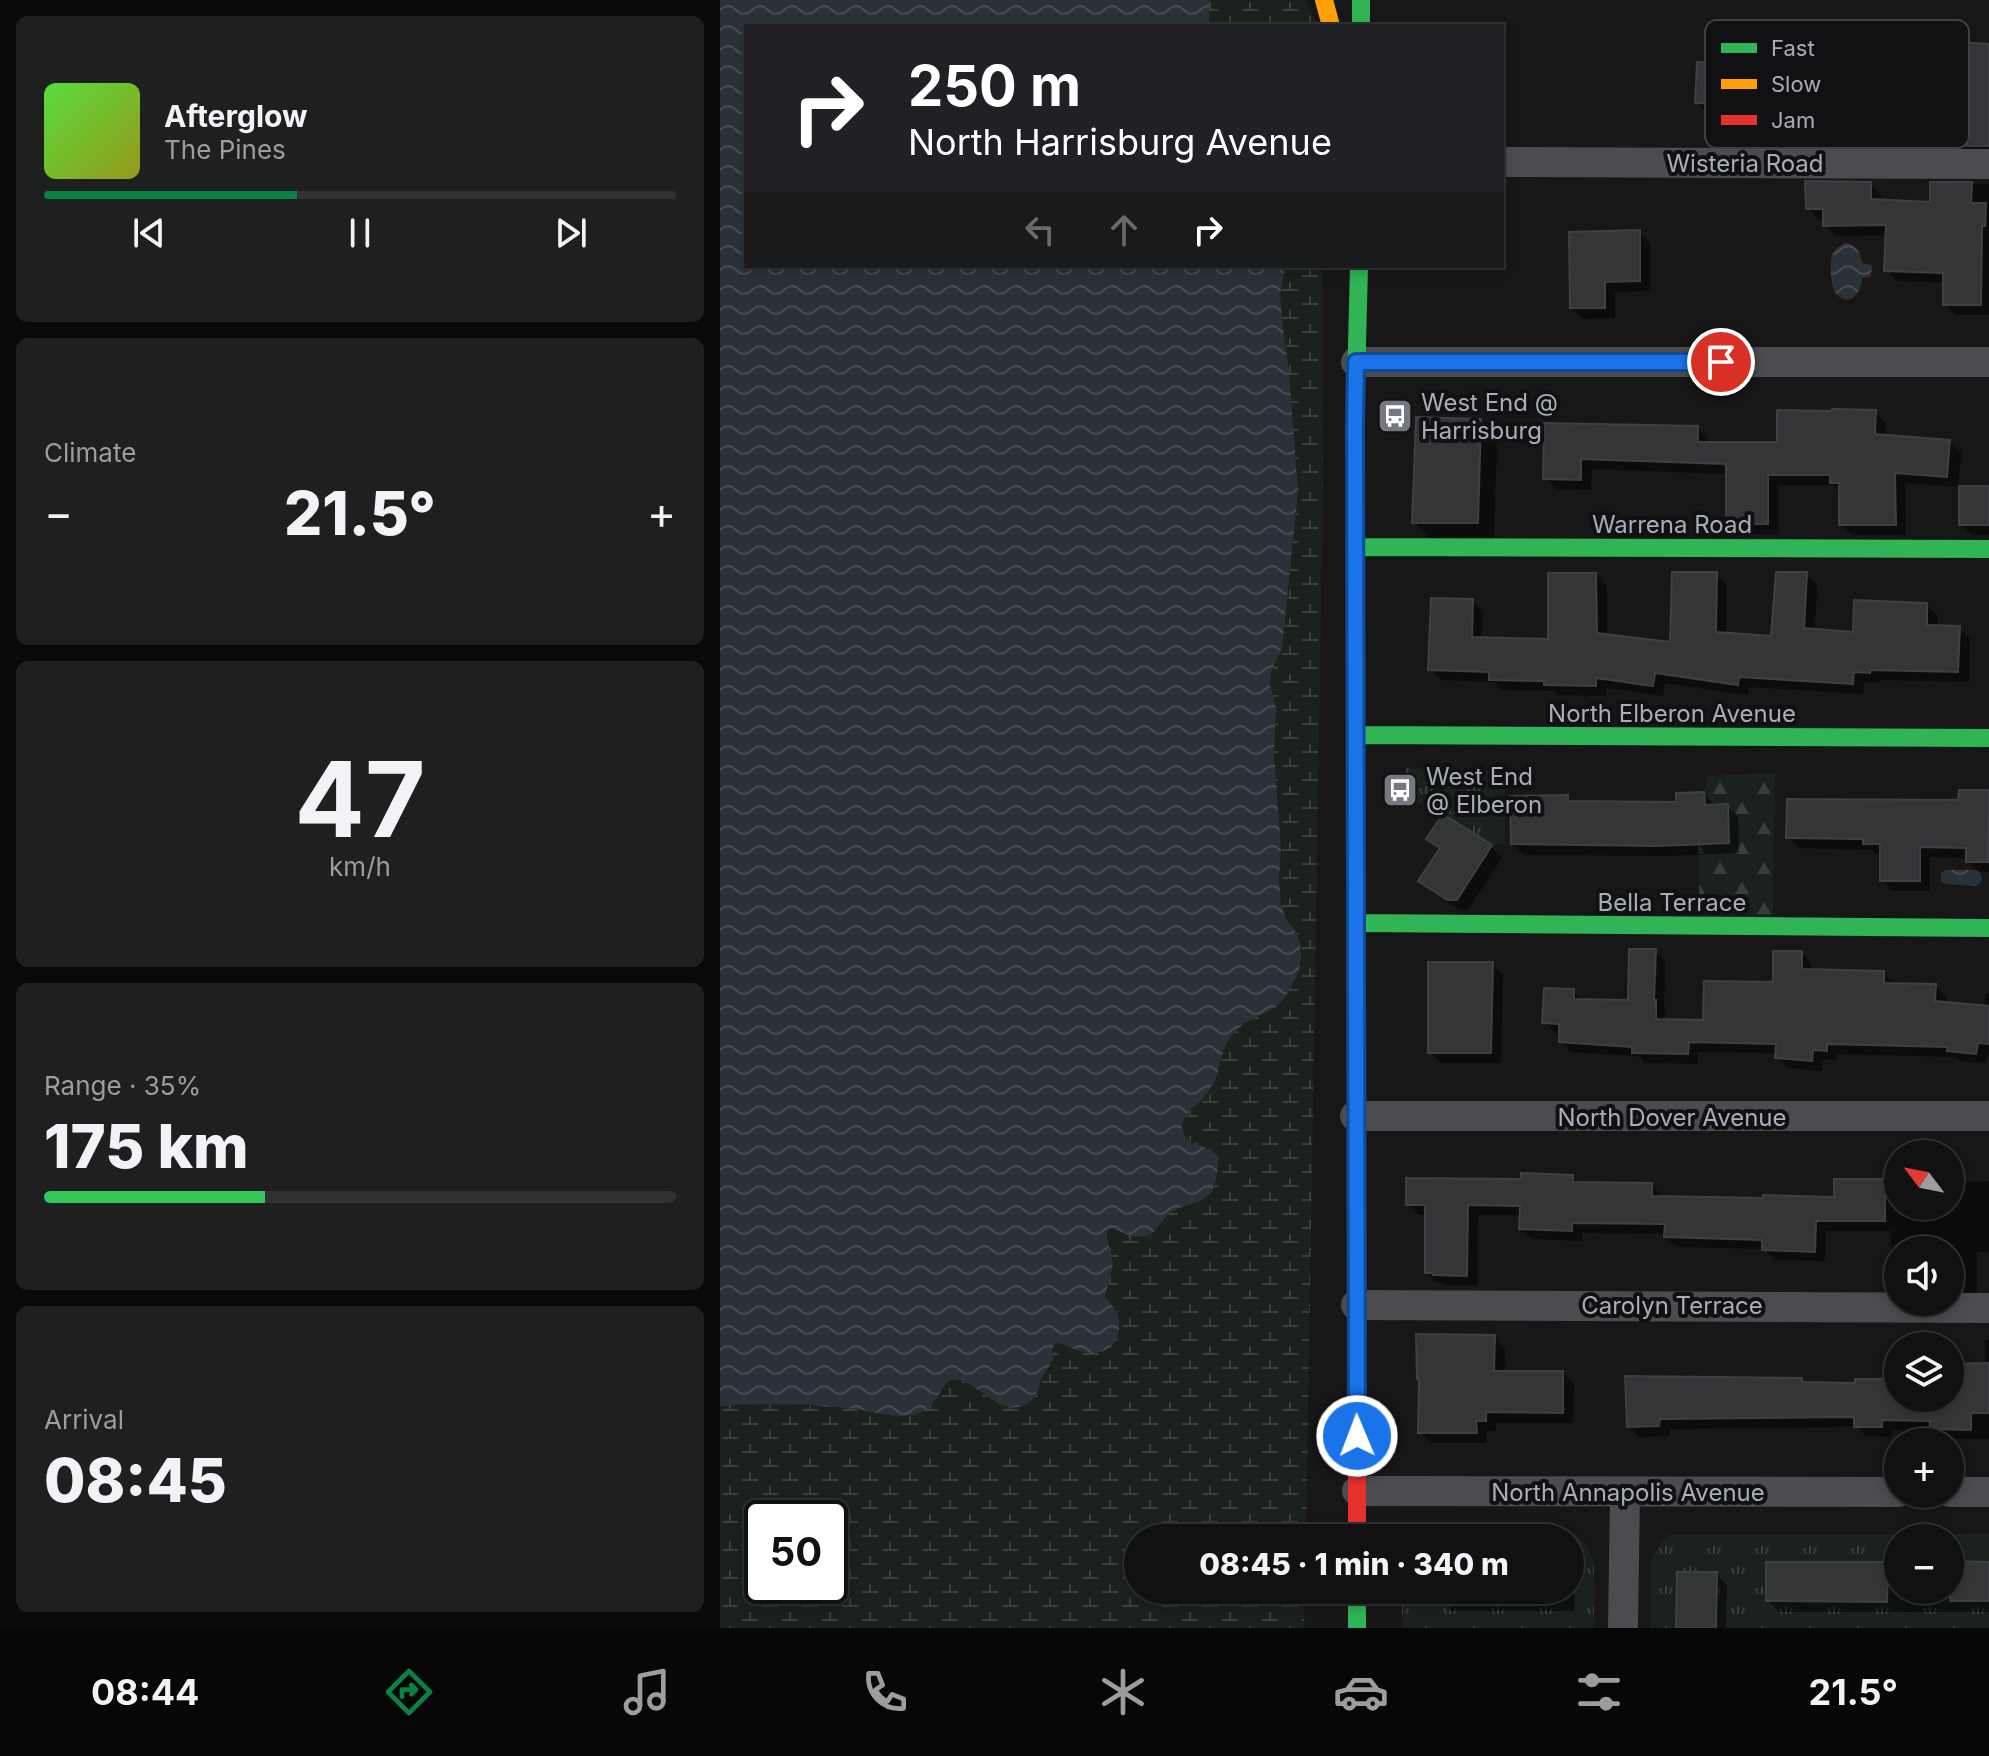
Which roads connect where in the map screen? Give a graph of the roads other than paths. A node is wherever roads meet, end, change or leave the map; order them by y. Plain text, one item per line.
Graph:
1 (1324, 0) edge
2 (1361, 0) edge
3 (1330, 24) edge
4 (1361, 24) edge
5 (1504, 162) edge
6 (1989, 164) edge
7 (1359, 268) edge
8 (1356, 362) junction
9 (1989, 362) edge
10 (1355, 547) junction
11 (1989, 549) edge
12 (1355, 735) junction
13 (1989, 738) edge
14 (1355, 923) junction
15 (1989, 928) edge
16 (1355, 1116) junction
17 (1989, 1116) edge
18 (1356, 1305) junction
19 (1989, 1308) edge
20 (1357, 1491) junction
21 (1884, 1492) edge
22 (1964, 1492) edge
23 (1989, 1492) edge
24 (1625, 1493) junction
25 (1357, 1524) edge
26 (1357, 1604) edge
27 (1357, 1628) edge
28 (1623, 1628) edge

1 - 3 main road
2 - 4 main road
5 - 6 street, Wisteria Road
7 - 8 main road
8 - 9 street
8 - 10 main road
10 - 11 main road, Warrena Road
10 - 12 main road
12 - 13 main road, North Elberon Avenue
12 - 14 main road
14 - 15 main road, Bella Terrace
14 - 16 main road
16 - 17 street, North Dover Avenue
16 - 18 main road
18 - 19 street, Carolyn Terrace
18 - 20 main road
20 - 24 street, North Annapolis Avenue
20 - 25 main road
21 - 24 street, North Annapolis Avenue
22 - 23 street
24 - 28 street
26 - 27 main road

